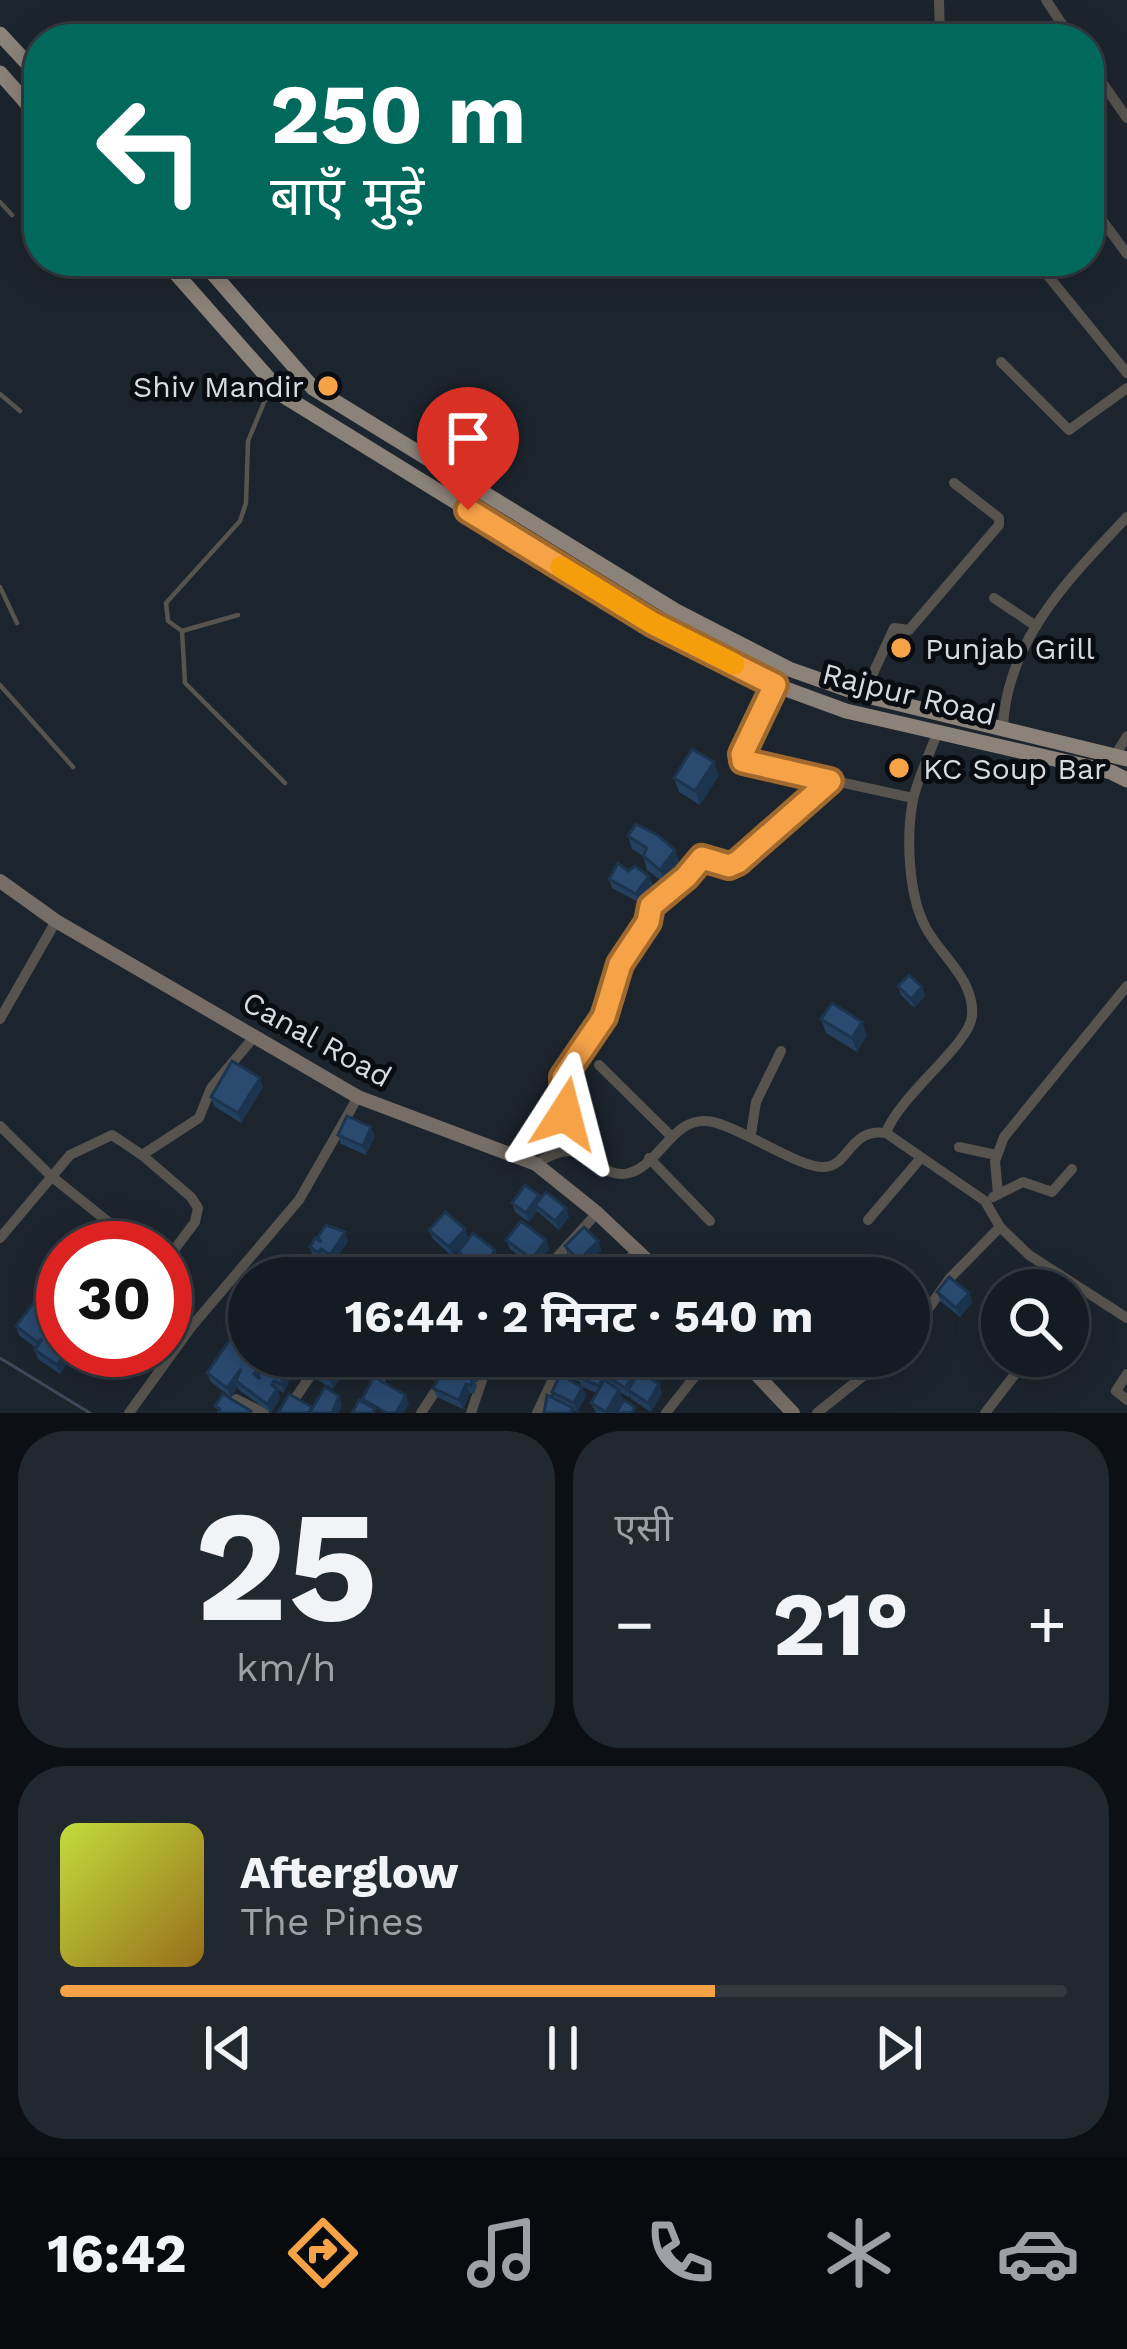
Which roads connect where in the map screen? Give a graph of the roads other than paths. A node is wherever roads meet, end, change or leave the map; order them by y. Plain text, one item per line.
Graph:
1 (0, 34) edge
2 (24, 60) edge
3 (0, 73) edge
4 (1104, 85) edge
5 (24, 100) edge
6 (1127, 118) edge
7 (0, 202) edge
8 (12, 215) dead end
9 (1104, 223) edge
10 (1127, 254) edge
11 (178, 276) edge
12 (215, 276) edge
13 (1048, 276) edge
14 (1001, 362) dead end
15 (1127, 373) edge
16 (272, 383) junction
17 (1127, 388) edge
18 (0, 394) edge
19 (20, 411) dead end
20 (955, 483) dead end
21 (1127, 517) edge
22 (0, 587) edge
23 (994, 598) dead end
24 (238, 615) dead end
25 (17, 623) dead end
26 (1036, 626) junction
27 (182, 631) junction
28 (0, 685) edge
29 (775, 685) junction
30 (863, 695) junction
31 (884, 700) junction
32 (878, 717) junction
33 (1003, 728) junction
34 (938, 731) junction
35 (1127, 736) edge
36 (1122, 756) edge
37 (74, 767) dead end
38 (1127, 780) edge
39 (830, 781) junction
40 (285, 783) dead end
41 (914, 798) junction
42 (0, 881) edge
43 (56, 922) junction
44 (1127, 986) edge
45 (0, 1018) edge
46 (254, 1037) junction
47 (781, 1051) dead end
48 (599, 1065) dead end
49 (358, 1097) junction
50 (0, 1127) edge
51 (886, 1133) junction
52 (751, 1134) junction
53 (672, 1137) junction
54 (959, 1147) dead end
55 (567, 1149) junction
56 (142, 1155) junction
57 (996, 1155) junction
58 (649, 1158) junction
59 (920, 1159) junction
60 (536, 1164) junction
61 (1072, 1169) dead end
62 (51, 1176) junction
63 (998, 1195) junction
64 (985, 1202) junction
65 (597, 1213) junction
66 (868, 1220) dead end
67 (105, 1221) edge
68 (710, 1221) dead end
69 (192, 1226) edge
70 (1000, 1228) junction
71 (0, 1238) edge
72 (470, 1245) edge
73 (638, 1249) junction
74 (462, 1257) edge
75 (557, 1257) edge
76 (631, 1257) edge
77 (645, 1257) edge
78 (930, 1306) edge
79 (1127, 1318) edge
80 (1127, 1374) edge
81 (309, 1377) edge
82 (381, 1377) edge
83 (445, 1377) edge
84 (483, 1377) edge
85 (554, 1377) edge
86 (694, 1377) edge
87 (759, 1377) edge
88 (862, 1377) edge
89 (1013, 1377) edge
90 (369, 1394) edge
91 (236, 1399) edge
92 (1127, 1400) edge
93 (129, 1413) edge
94 (264, 1413) edge
95 (285, 1413) edge
96 (422, 1413) edge
97 (471, 1413) edge
98 (537, 1413) edge
99 (666, 1413) edge
100 (793, 1413) edge
101 (817, 1413) edge
102 (986, 1413) edge

1 - 2 main road
3 - 5 main road
4 - 6 street
7 - 8 lane
9 - 10 street
11 - 16 main road, Rajpur Road
12 - 30 main road, Rajpur Road
13 - 15 street
14 - 17 street
16 - 27 lane
16 - 29 main road, Rajpur Road
18 - 19 lane
20 - 30 street
21 - 26 street
22 - 25 lane
23 - 26 street
24 - 27 lane
26 - 33 street
27 - 40 lane
28 - 37 lane
29 - 32 main road, Rajpur Road
29 - 39 street
30 - 31 main road, Rajpur Road
31 - 32 main road
31 - 33 main road, Rajpur Road
32 - 34 main road, Rajpur Road
33 - 36 main road, Rajpur Road
34 - 38 main road, Rajpur Road
34 - 41 street
35 - 36 street
39 - 41 street
39 - 55 street
41 - 51 street
42 - 43 street, Canal Road
43 - 45 street
43 - 46 street, Canal Road
44 - 57 street
46 - 49 street, Canal Road
46 - 56 street
47 - 52 street
48 - 53 street
49 - 60 street, Canal Road
49 - 93 street
50 - 62 street
51 - 52 street
51 - 59 street
52 - 53 street
53 - 58 street
54 - 57 street
55 - 58 street
55 - 60 street
56 - 62 street
56 - 69 street
57 - 63 street
58 - 68 street
59 - 64 street
59 - 66 street
60 - 65 street, Canal Road
61 - 63 street
62 - 67 street
62 - 71 street
63 - 64 street
64 - 70 street
65 - 73 street, Canal Road
65 - 75 street
70 - 78 street
70 - 79 street
72 - 74 street
73 - 76 street
73 - 77 street, Canal Road
80 - 92 street
81 - 95 street
82 - 90 street
83 - 96 street
84 - 97 street
85 - 98 street
86 - 99 street
87 - 100 street
88 - 101 street
89 - 102 street
91 - 94 street

